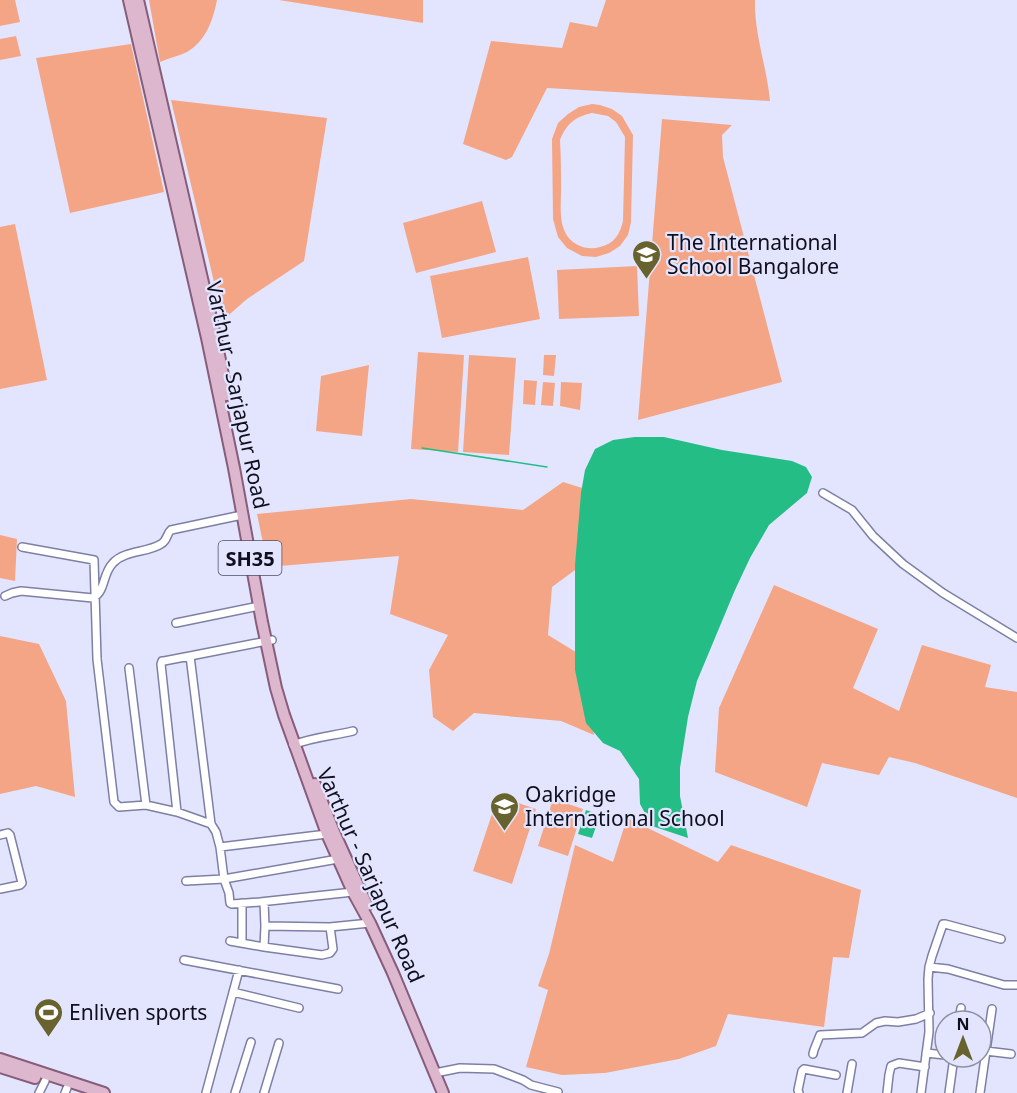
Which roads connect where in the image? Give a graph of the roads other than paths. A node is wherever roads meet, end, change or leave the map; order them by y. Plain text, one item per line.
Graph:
1 (129, 0) edge
2 (138, 0) edge
3 (823, 493) dead end
4 (242, 514) junction
5 (22, 547) dead end
6 (5, 596) dead end
7 (95, 598) junction
8 (259, 606) junction
9 (176, 623) dead end
10 (1017, 638) edge
11 (269, 641) junction
12 (190, 656) junction
13 (129, 668) dead end
14 (353, 731) dead end
15 (297, 743) junction
16 (146, 805) junction
17 (177, 812) junction
18 (211, 824) junction
19 (327, 834) junction
20 (0, 835) edge
21 (220, 847) junction
22 (338, 859) junction
23 (224, 879) junction
24 (186, 881) dead end
25 (0, 889) edge
26 (353, 892) junction
27 (264, 902) junction
28 (242, 903) junction
29 (370, 923) junction
30 (265, 926) junction
31 (330, 927) junction
32 (1001, 939) dead end
33 (230, 941) dead end
34 (243, 943) junction
35 (264, 947) junction
36 (184, 960) dead end
37 (929, 967) junction
38 (239, 970) junction
39 (1017, 985) edge
40 (338, 989) dead end
41 (233, 992) junction
42 (299, 1008) dead end
43 (930, 1013) junction
44 (251, 1042) dead end
45 (279, 1043) dead end
46 (993, 1052) edge
47 (926, 1053) junction
48 (813, 1054) dead end
49 (933, 1054) edge
50 (1011, 1054) dead end
51 (0, 1059) edge
52 (852, 1064) dead end
53 (0, 1067) edge
54 (925, 1067) junction
55 (952, 1069) edge
56 (983, 1069) edge
57 (437, 1073) junction
58 (836, 1075) dead end
59 (45, 1081) junction
60 (66, 1091) edge
61 (558, 1092) edge
62 (39, 1093) edge
63 (81, 1093) edge
64 (104, 1093) edge
65 (206, 1093) edge
66 (236, 1093) edge
67 (264, 1093) edge
68 (445, 1093) edge
69 (799, 1093) edge
70 (847, 1093) edge
71 (887, 1093) edge
72 (921, 1093) edge
73 (949, 1093) edge
74 (980, 1093) edge

1 - 4 main road, Varthur - Sarjapur Road / SH35
2 - 11 main road, Varthur - Sarjapur Road / SH35
3 - 10 street
4 - 7 street
4 - 8 main road, Varthur - Sarjapur Road / SH35
5 - 7 street
6 - 7 street
7 - 16 street
8 - 9 street
8 - 11 main road, Varthur - Sarjapur Road / SH35
11 - 12 street
11 - 15 main road, Varthur - Sarjapur Road / SH35
12 - 17 street
12 - 18 street
13 - 16 street
14 - 15 street
15 - 19 main road, Varthur - Sarjapur Road / SH35
15 - 57 main road, Varthur - Sarjapur Road / SH35
16 - 17 street
17 - 18 street
18 - 21 street
19 - 21 street
19 - 22 main road, Varthur - Sarjapur Road / SH35
20 - 25 street
21 - 23 street
22 - 23 street
22 - 26 main road, Varthur - Sarjapur Road / SH35
23 - 24 street
23 - 28 street
26 - 27 street
26 - 29 main road, Varthur - Sarjapur Road / SH35
27 - 28 street
27 - 30 street
28 - 34 street
29 - 31 street
29 - 57 main road, Varthur - Sarjapur Road / SH35
30 - 31 street
30 - 35 street
31 - 35 street
32 - 37 street
33 - 34 street
34 - 35 street
36 - 38 street
37 - 39 street
37 - 43 street
38 - 40 street
38 - 41 street
41 - 42 street
41 - 65 street
43 - 47 street
43 - 48 street
44 - 66 street
45 - 67 street
46 - 50 street
47 - 49 street
47 - 54 street
51 - 64 main road
52 - 70 street
53 - 59 main road
54 - 71 street
54 - 72 street
55 - 73 street
56 - 74 street
57 - 61 street
57 - 68 main road, Varthur - Sarjapur Road / SH35
58 - 69 street
59 - 60 main road
59 - 62 street
60 - 63 main road

